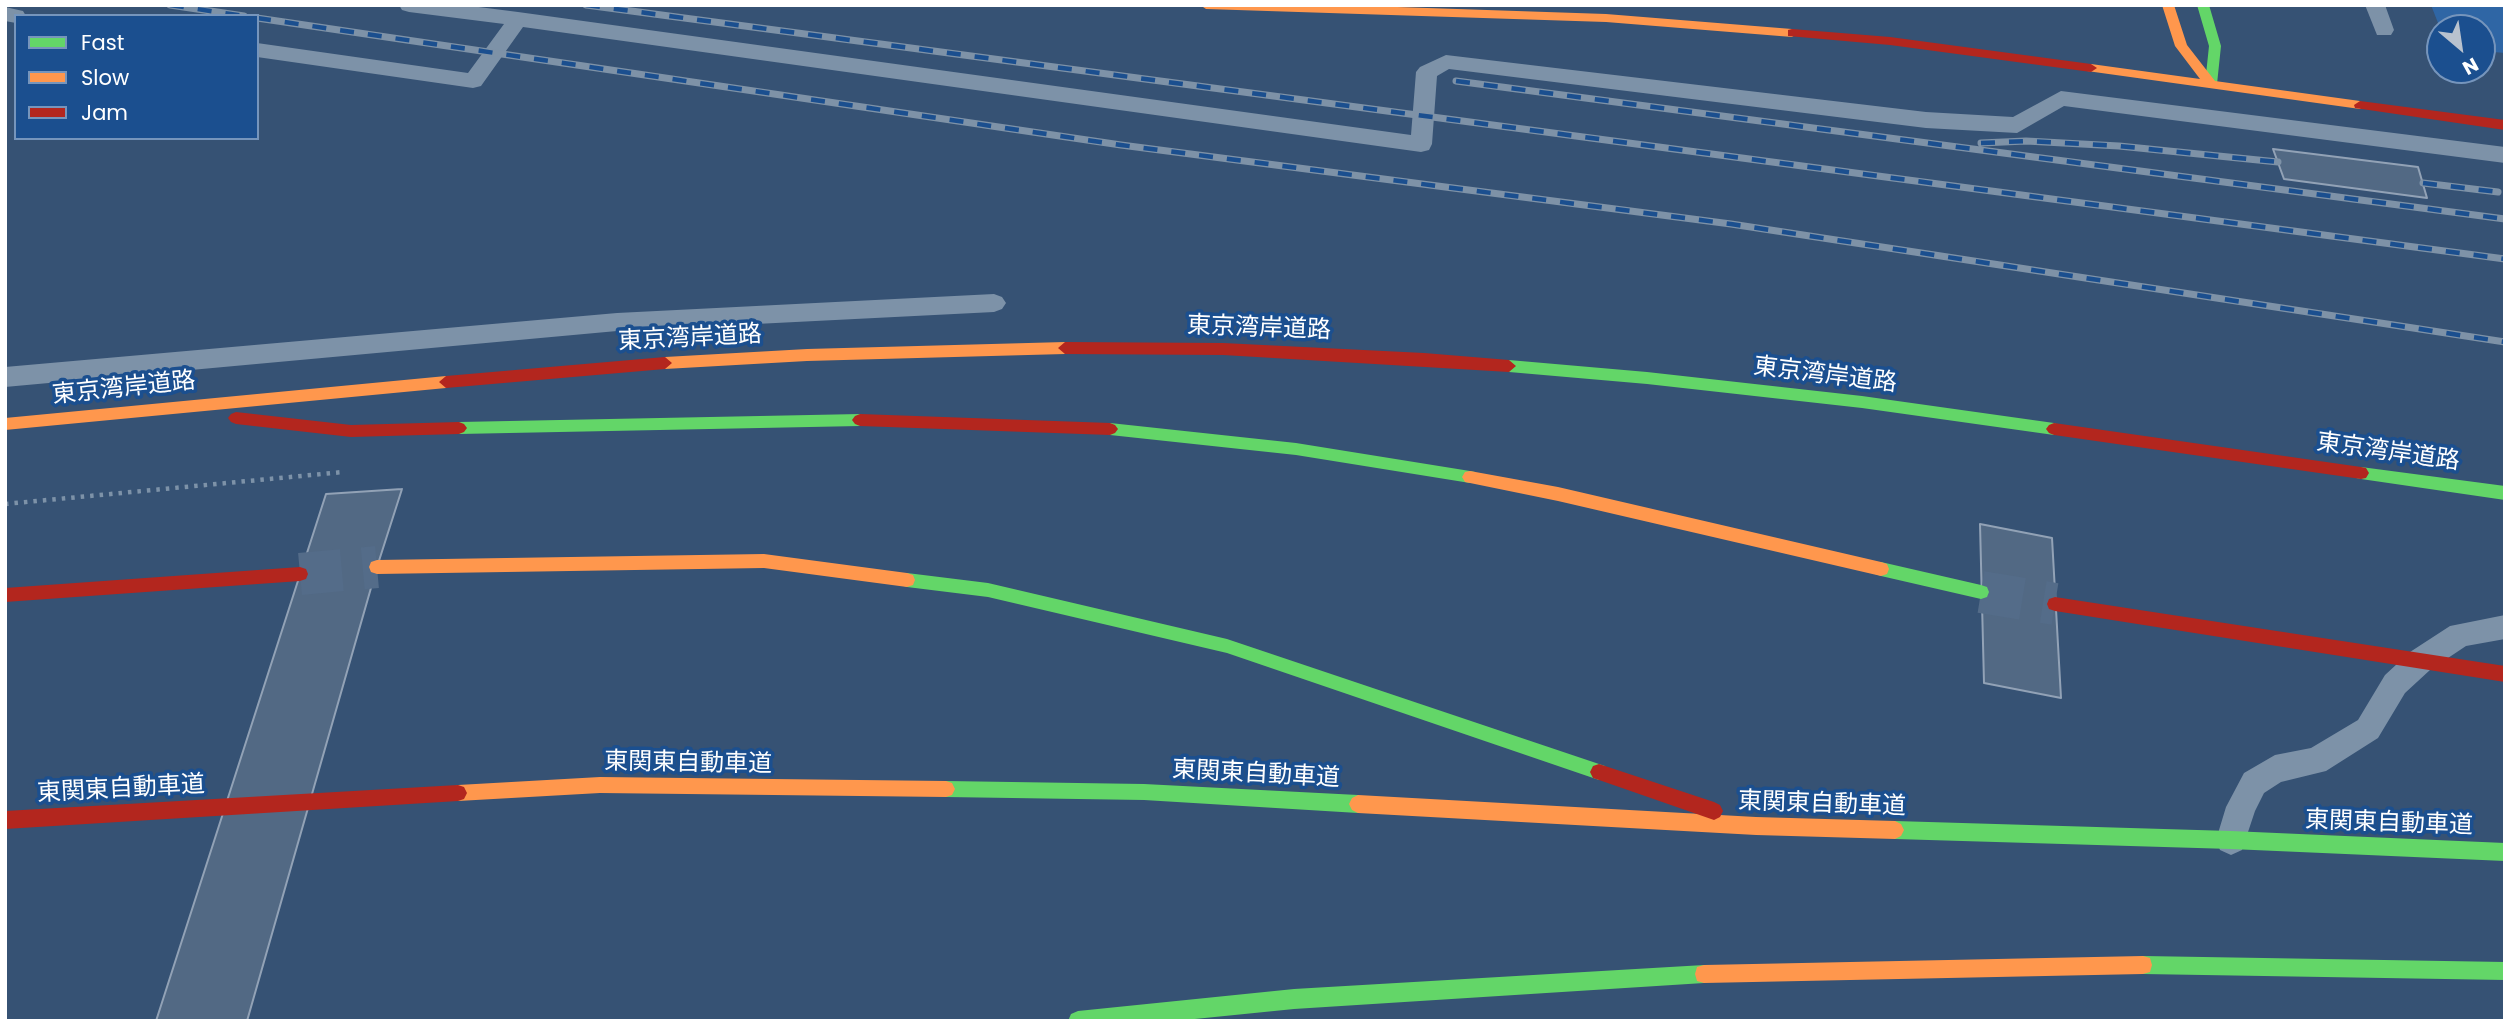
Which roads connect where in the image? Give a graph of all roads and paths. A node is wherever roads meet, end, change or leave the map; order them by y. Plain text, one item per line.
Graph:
1 (409, 5) edge
2 (1206, 5) edge
3 (2168, 5) edge
4 (2203, 5) edge
5 (2375, 5) edge
6 (519, 19) junction
7 (2384, 30) dead end
8 (259, 50) edge
9 (2211, 84) junction
10 (2505, 125) edge
11 (2505, 155) edge
12 (993, 303) dead end
13 (5, 377) edge
14 (154, 408) junction
15 (5, 424) edge
16 (348, 472) dead end
17 (2505, 493) edge
18 (5, 504) edge
19 (377, 566) tunnel mouth
20 (300, 574) tunnel mouth
21 (1982, 592) tunnel mouth
22 (5, 595) edge
23 (2055, 604) tunnel mouth
24 (2505, 627) edge
25 (2420, 661) junction
26 (2505, 674) edge
27 (5, 820) edge
28 (1756, 826) junction
29 (2231, 840) junction
30 (2505, 852) edge
31 (2505, 971) edge
32 (1078, 1021) edge

1 - 6 lane
2 - 9 main road
3 - 9 main road
4 - 9 main road
5 - 7 lane
6 - 8 lane
6 - 11 lane
9 - 10 main road
12 - 13 lane
14 - 15 main road, 東京湾岸道路
14 - 17 main road, 東京湾岸道路
14 - 21 main road
16 - 18 path
19 - 28 main road
20 - 22 main road
23 - 25 main road
24 - 25 lane
25 - 26 main road
25 - 29 lane
27 - 28 main road, 東関東自動車道
28 - 29 main road, 東関東自動車道
29 - 30 main road, 東関東自動車道
31 - 32 main road

